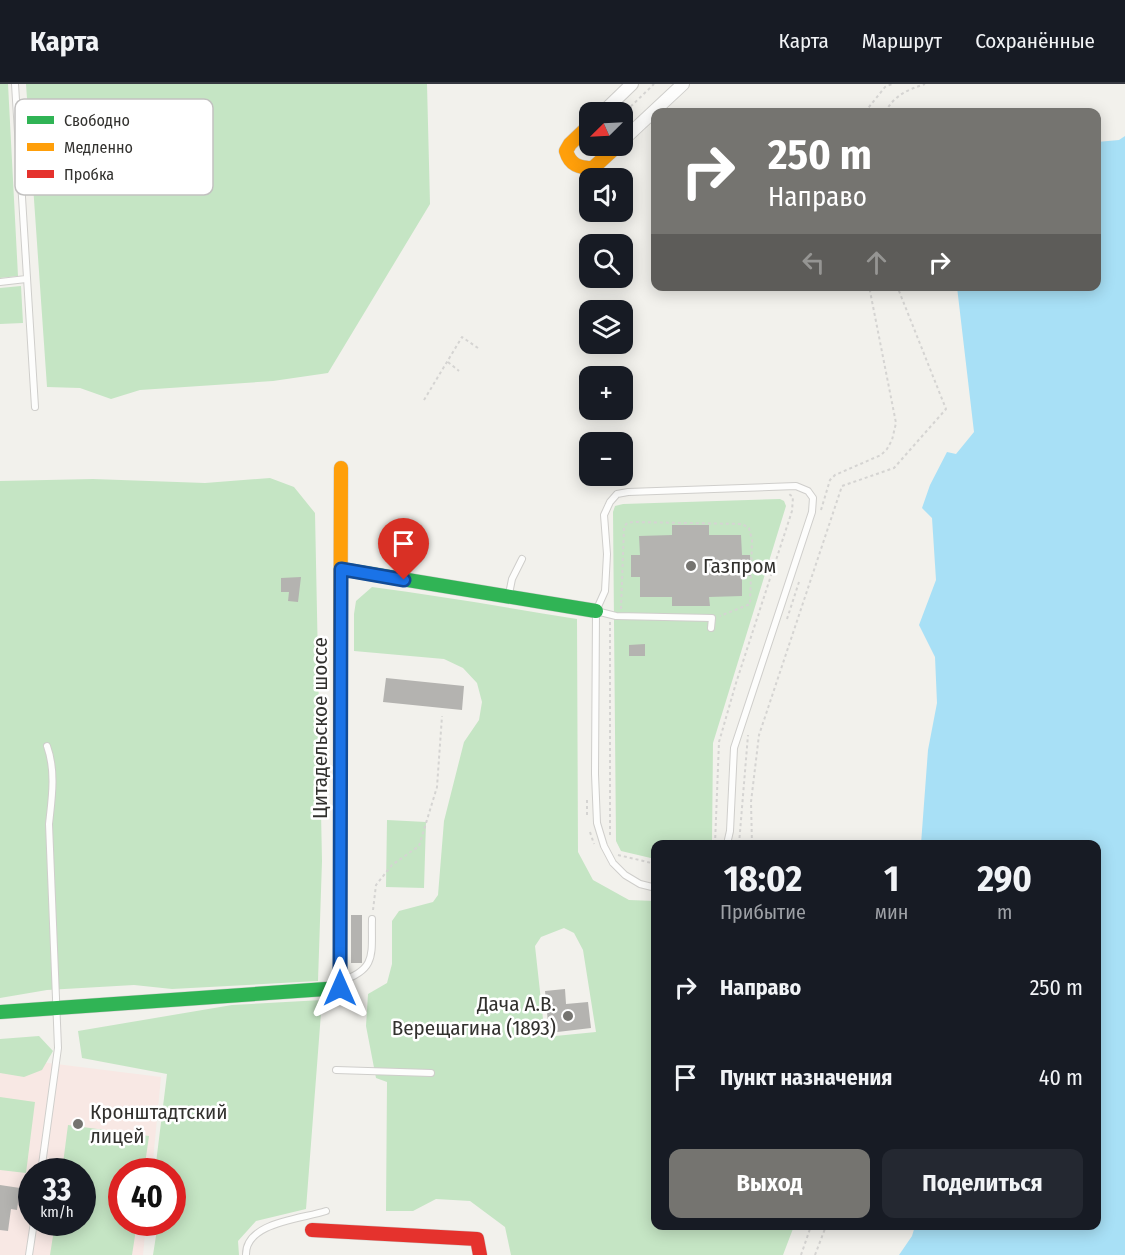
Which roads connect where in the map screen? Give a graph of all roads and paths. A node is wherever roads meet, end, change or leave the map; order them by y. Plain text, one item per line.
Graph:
1 (15, 84) edge
2 (654, 84) edge
3 (683, 84) edge
4 (892, 84) edge
5 (925, 84) edge
6 (630, 86) edge
7 (885, 86) edge
8 (16, 99) edge
9 (613, 102) edge
10 (633, 104) edge
11 (657, 108) edge
12 (868, 108) edge
13 (887, 108) edge
14 (651, 114) edge
15 (633, 131) edge
16 (579, 135) edge
17 (606, 156) edge
18 (21, 195) edge
19 (26, 279) junction
20 (0, 282) edge
21 (870, 291) edge
22 (899, 291) edge
23 (478, 348) dead end
24 (448, 362) junction
25 (459, 370) dead end
26 (424, 399) dead end
27 (35, 407) dead end
28 (341, 468) dead end
29 (782, 492) dead end
30 (821, 511) dead end
31 (522, 560) dead end
32 (341, 569) junction
33 (802, 574) dead end
34 (508, 598) junction
35 (596, 610) junction
36 (610, 614) junction
37 (723, 615) dead end
38 (621, 616) junction
39 (684, 617) junction
40 (684, 627) dead end
41 (711, 628) dead end
42 (784, 628) dead end
43 (442, 716) dead end
44 (751, 726) dead end
45 (47, 746) dead end
46 (715, 840) edge
47 (728, 840) edge
48 (739, 840) edge
49 (752, 840) edge
50 (610, 842) dead end
51 (613, 849) dead end
52 (651, 863) edge
53 (651, 887) edge
54 (372, 919) joint
55 (340, 985) junction
56 (57, 1007) junction
57 (0, 1012) edge
58 (336, 1070) dead end
59 (431, 1072) dead end
60 (43, 1158) edge
61 (326, 1211) dead end
62 (312, 1230) dead end
63 (810, 1230) edge
64 (823, 1230) edge
65 (32, 1236) edge
66 (29, 1255) edge
67 (246, 1255) edge
68 (480, 1255) edge
69 (801, 1255) edge
70 (814, 1255) edge

1 - 8 lane
2 - 10 path
3 - 11 street
4 - 7 path
5 - 13 path
6 - 9 street
7 - 12 path
14 - 15 street
16 - 17 street
18 - 19 lane
19 - 20 lane
19 - 27 lane
21 - 30 path
22 - 49 path
23 - 24 path
24 - 25 path
24 - 26 path
28 - 32 street, Цитадельское шоссе
29 - 46 path
31 - 34 lane
32 - 34 street
32 - 55 street, Цитадельское шоссе
33 - 42 path
34 - 35 street
35 - 36 lane
35 - 47 lane
35 - 53 lane
36 - 38 lane
36 - 50 path
37 - 38 path
38 - 39 lane
39 - 40 lane
39 - 41 lane
43 - 54 path
44 - 48 path
45 - 56 lane
51 - 52 path
54 - 55 lane
55 - 56 street
56 - 57 street
56 - 60 lane
58 - 59 lane
61 - 67 lane
62 - 68 street
63 - 69 path
64 - 70 path
65 - 66 lane

